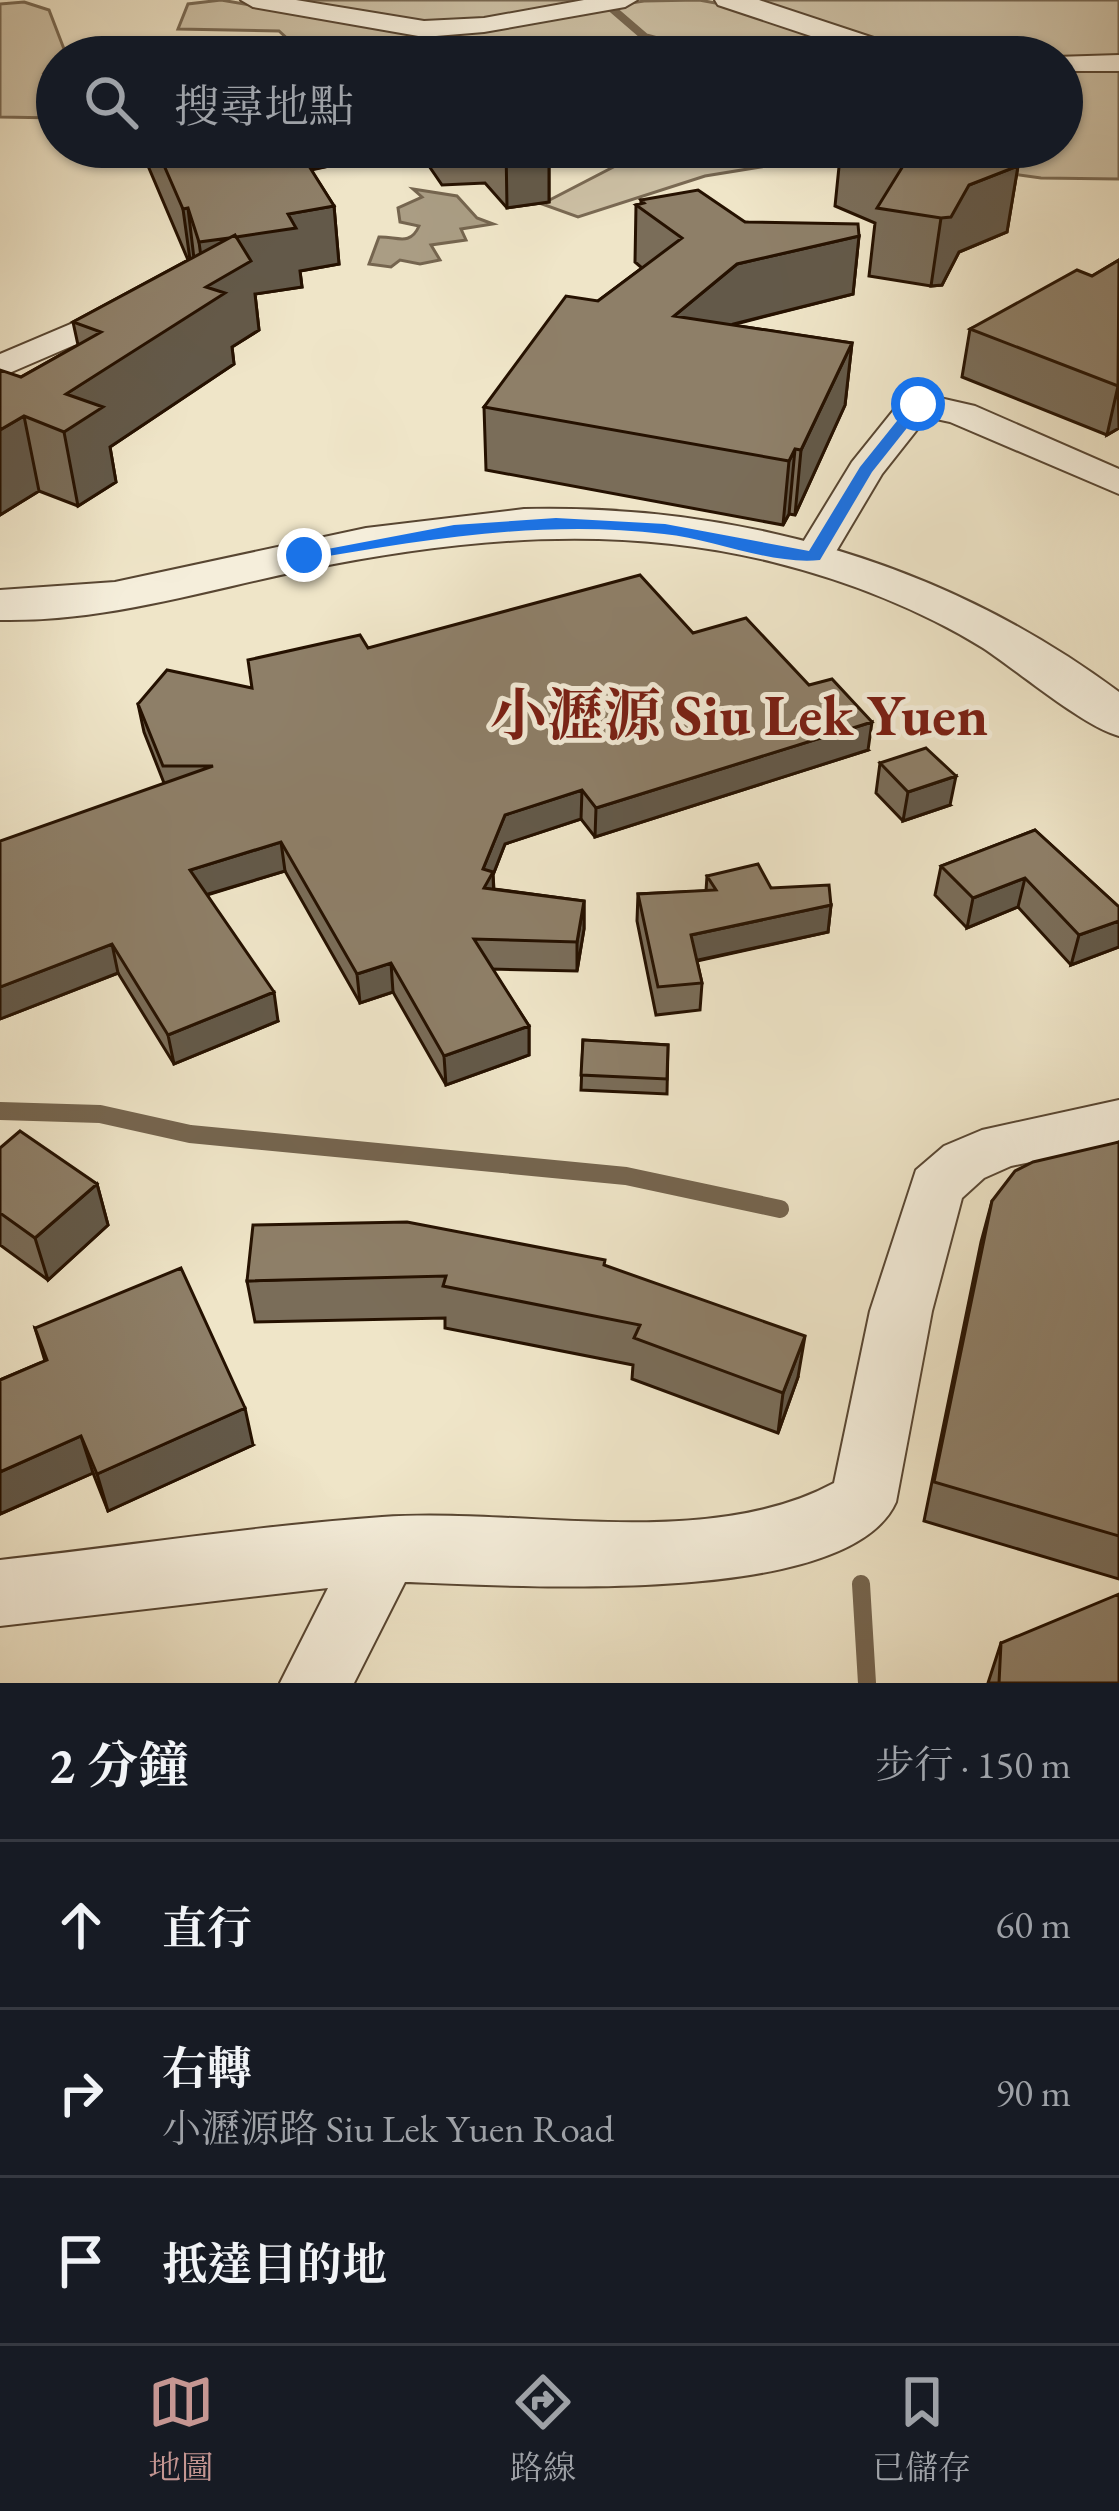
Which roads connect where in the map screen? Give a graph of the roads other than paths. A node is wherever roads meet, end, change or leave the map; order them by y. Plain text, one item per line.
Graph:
1 (253, 0) edge
2 (625, 0) edge
3 (727, 0) edge
4 (831, 36) edge
5 (1083, 63) edge
6 (1119, 63) edge
7 (159, 286) edge
8 (0, 367) edge
9 (1104, 477) edge
10 (814, 557) junction
11 (0, 605) edge
12 (1119, 719) edge
13 (1119, 1122) edge
14 (386, 1549) junction
15 (0, 1593) edge
16 (316, 1683) edge

1 - 2 street
3 - 4 street
5 - 6 street
7 - 8 street
9 - 10 street
10 - 11 street
10 - 12 street
13 - 14 street
14 - 15 street
14 - 16 street

